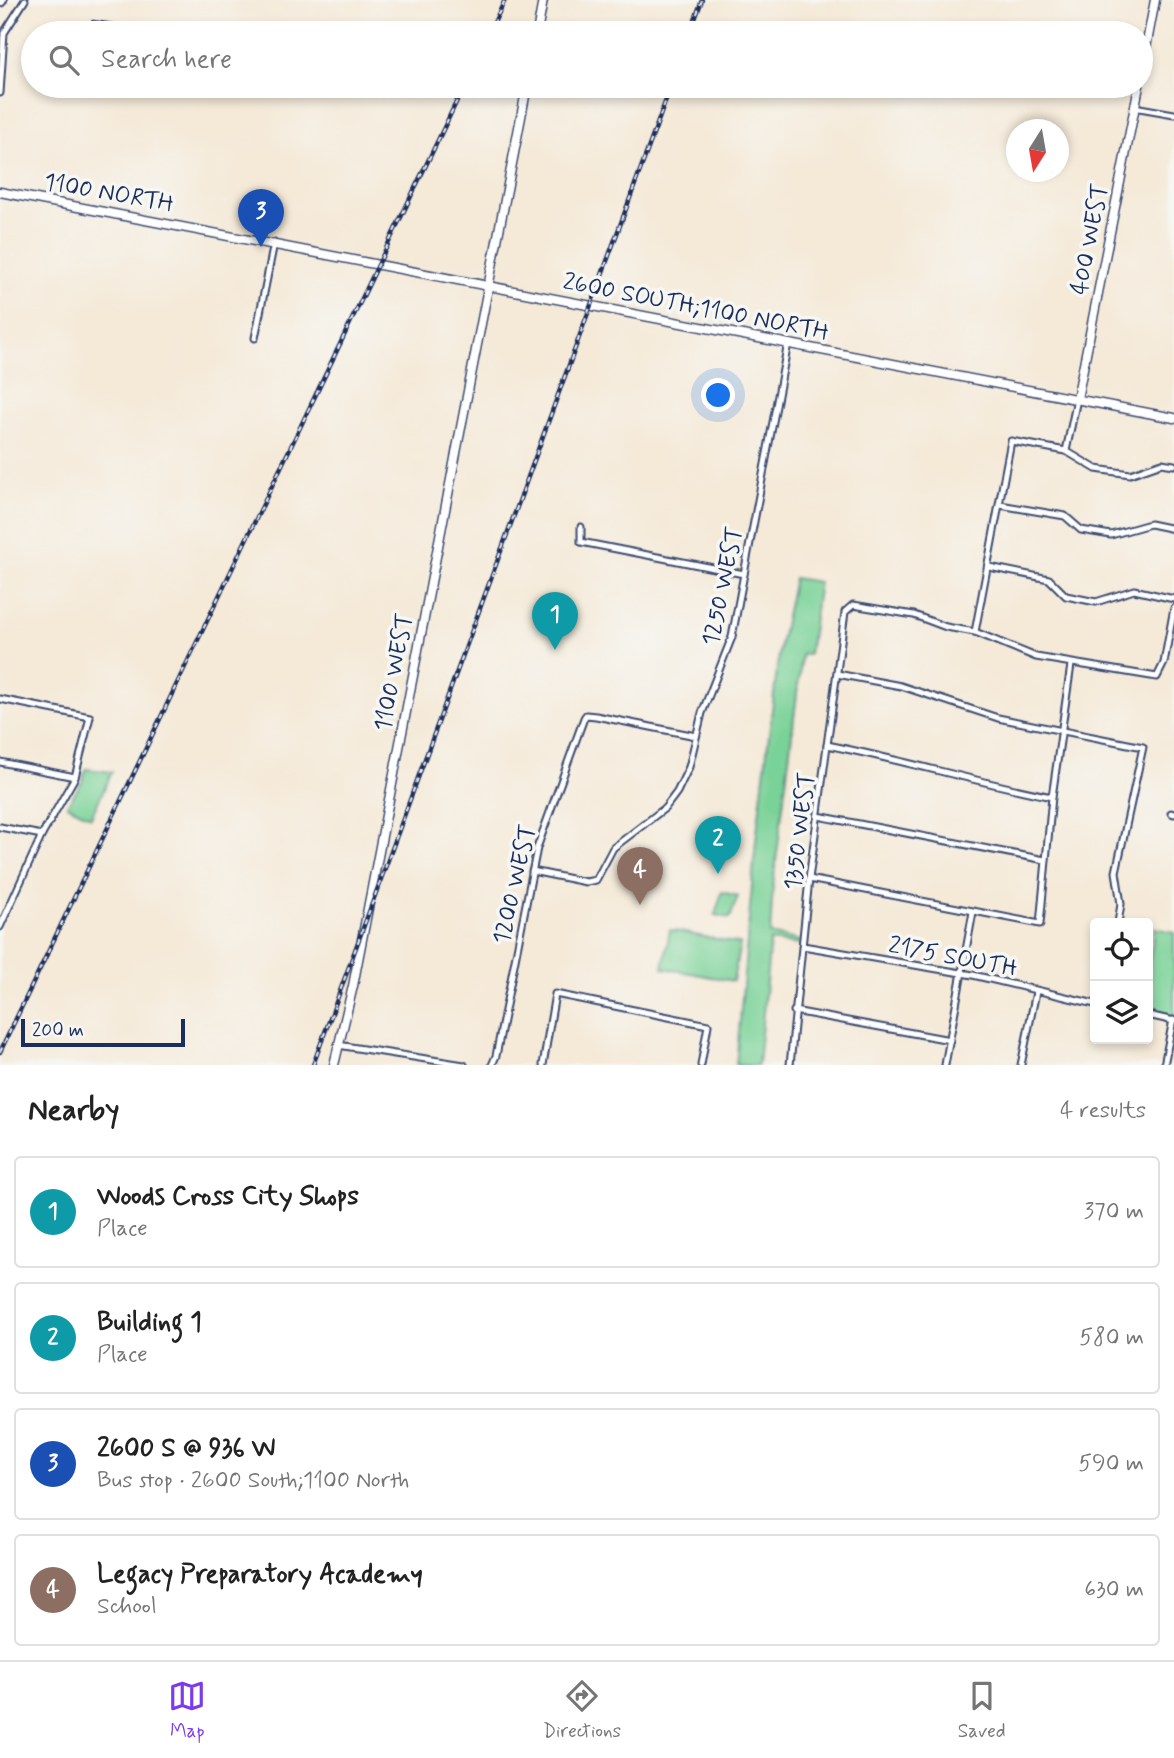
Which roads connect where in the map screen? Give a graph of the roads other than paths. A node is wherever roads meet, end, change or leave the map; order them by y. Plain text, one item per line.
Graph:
1 (25, 0) edge
2 (543, 0) edge
3 (1155, 0) edge
4 (539, 21) edge
5 (1151, 21) edge
6 (0, 93) edge
7 (525, 98) edge
8 (1137, 98) edge
9 (1135, 107) junction
10 (1174, 114) edge
11 (0, 192) edge
12 (211, 231) joint
13 (274, 243) junction
14 (488, 285) junction
15 (254, 338) dead end
16 (788, 343) junction
17 (1077, 399) junction
18 (1174, 418) edge
19 (1066, 452) junction
20 (1174, 465) edge
21 (1000, 505) junction
22 (581, 527) dead end
23 (1174, 529) edge
24 (989, 567) junction
25 (744, 574) junction
26 (1174, 598) edge
27 (1174, 608) edge
28 (975, 632) junction
29 (1071, 666) junction
30 (837, 674) junction
31 (0, 699) edge
32 (1060, 732) junction
33 (696, 736) junction
34 (827, 746) junction
35 (0, 762) edge
36 (75, 777) junction
37 (1052, 797) junction
38 (818, 816) junction
39 (0, 827) edge
40 (42, 835) junction
41 (1045, 860) junction
42 (532, 871) junction
43 (809, 879) junction
44 (0, 911) edge
45 (8, 912) junction
46 (973, 912) junction
47 (1119, 918) edge
48 (0, 927) edge
49 (803, 946) junction
50 (962, 973) junction
51 (1036, 992) junction
52 (1090, 1003) edge
53 (794, 1011) junction
54 (1153, 1016) edge
55 (1173, 1021) edge
56 (950, 1040) junction
57 (338, 1045) junction
58 (334, 1065) edge
59 (464, 1065) edge
60 (492, 1065) edge
61 (543, 1065) edge
62 (701, 1065) edge
63 (790, 1065) edge
64 (945, 1065) edge
65 (1021, 1065) edge
66 (1164, 1065) edge

1 - 6 street
2 - 4 street
3 - 5 street
7 - 14 street, 1100 WEST
8 - 9 street, 400 WEST
9 - 10 street
9 - 17 street, 400 WEST
11 - 12 street, 1100 NORTH
12 - 13 street, 2600 SOUTH;1100 NORTH
13 - 14 street, 2600 SOUTH;1100 NORTH
13 - 15 street
14 - 16 street, 2600 SOUTH;1100 NORTH
14 - 57 street, 1100 WEST
16 - 17 street, 2600 SOUTH;1100 NORTH
16 - 25 street, 1250 WEST
17 - 18 street, 2600 SOUTH;1100 NORTH
17 - 19 street
19 - 20 street
19 - 21 street
21 - 23 street
21 - 24 street
22 - 25 street
24 - 26 street
24 - 28 street
25 - 33 street, 1250 WEST
27 - 29 street
28 - 29 street
28 - 30 street, 1350 WEST
29 - 32 street
30 - 32 street
30 - 34 street, 1350 WEST
31 - 36 street
32 - 37 street
32 - 47 street
33 - 42 street, 1250 WEST
33 - 42 street, 1200 WEST
34 - 37 street
34 - 38 street, 1350 WEST
35 - 36 street
36 - 40 street
37 - 41 street
38 - 41 street
38 - 43 street, 1350 WEST
39 - 40 street
40 - 45 street
41 - 46 street
42 - 60 street, 1200 WEST
43 - 46 street
43 - 49 street, 1350 WEST
44 - 45 street
45 - 48 street
46 - 50 street
49 - 50 street, 2175 SOUTH
49 - 53 street, 1350 WEST
50 - 51 street, 2175 SOUTH
50 - 56 street
51 - 52 street, 2175 SOUTH
51 - 65 street
53 - 56 street
53 - 63 street, 1350 WEST
54 - 55 street
55 - 66 street
56 - 64 street
57 - 58 street, 1100 WEST
57 - 59 street
61 - 62 street

